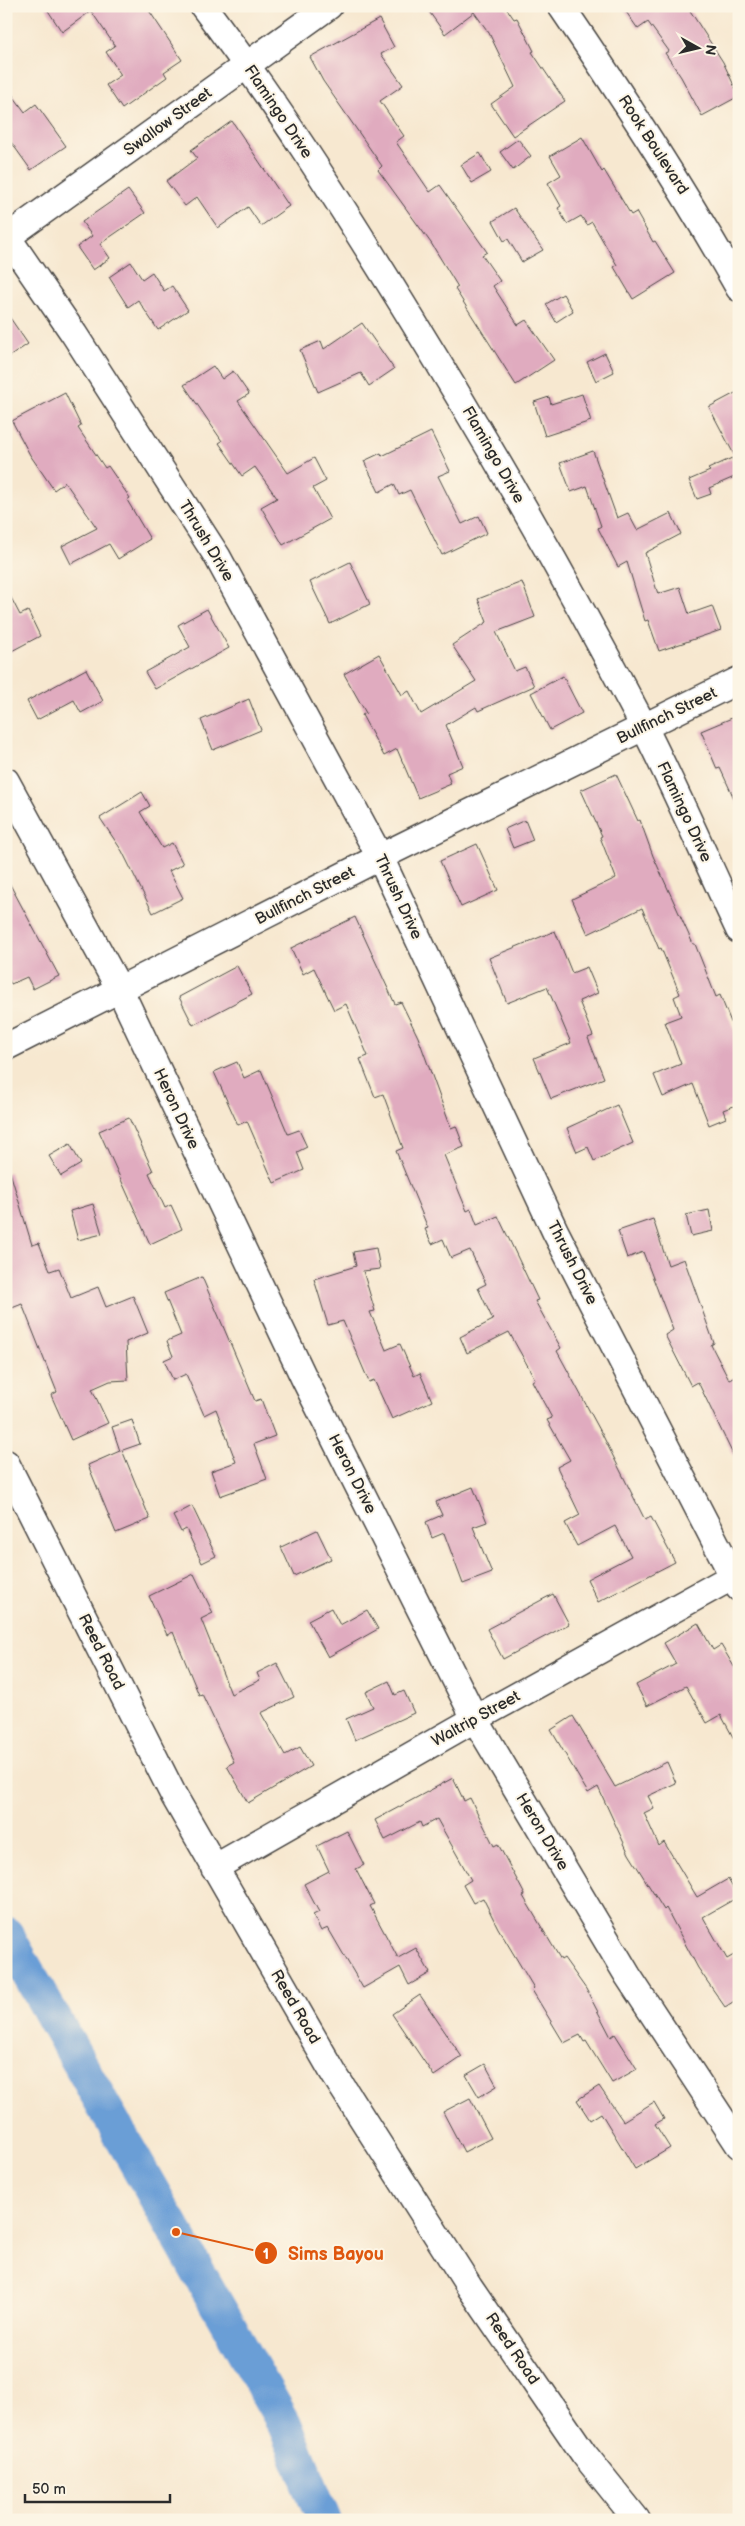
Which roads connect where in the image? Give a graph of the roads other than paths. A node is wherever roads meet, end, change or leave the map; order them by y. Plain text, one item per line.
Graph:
1 (203, 6) edge
2 (330, 6) edge
3 (561, 6) edge
4 (248, 65) junction
5 (7, 237) edge
6 (739, 288) edge
7 (739, 680) edge
8 (644, 728) junction
9 (6, 781) edge
10 (380, 857) junction
11 (739, 930) edge
12 (120, 990) junction
13 (6, 1048) edge
14 (6, 1463) edge
15 (737, 1580) edge
16 (475, 1720) junction
17 (214, 1868) junction
18 (739, 2145) edge
19 (637, 2520) edge

1 - 4 street, Flamingo Drive
2 - 4 street, Swallow Street
3 - 6 street, Rook Boulevard
4 - 5 street, Swallow Street
4 - 8 street, Flamingo Drive
5 - 10 street, Thrush Drive
7 - 8 street, Bullfinch Street
8 - 10 street, Bullfinch Street
8 - 11 street, Flamingo Drive
9 - 12 street, Heron Drive
10 - 12 street, Bullfinch Street
10 - 15 street, Thrush Drive
12 - 13 street, Bullfinch Street
12 - 16 street, Heron Drive
14 - 17 street, Reed Road
15 - 16 street, Waltrip Street
16 - 17 street, Waltrip Street
16 - 18 street, Heron Drive
17 - 19 street, Reed Road

